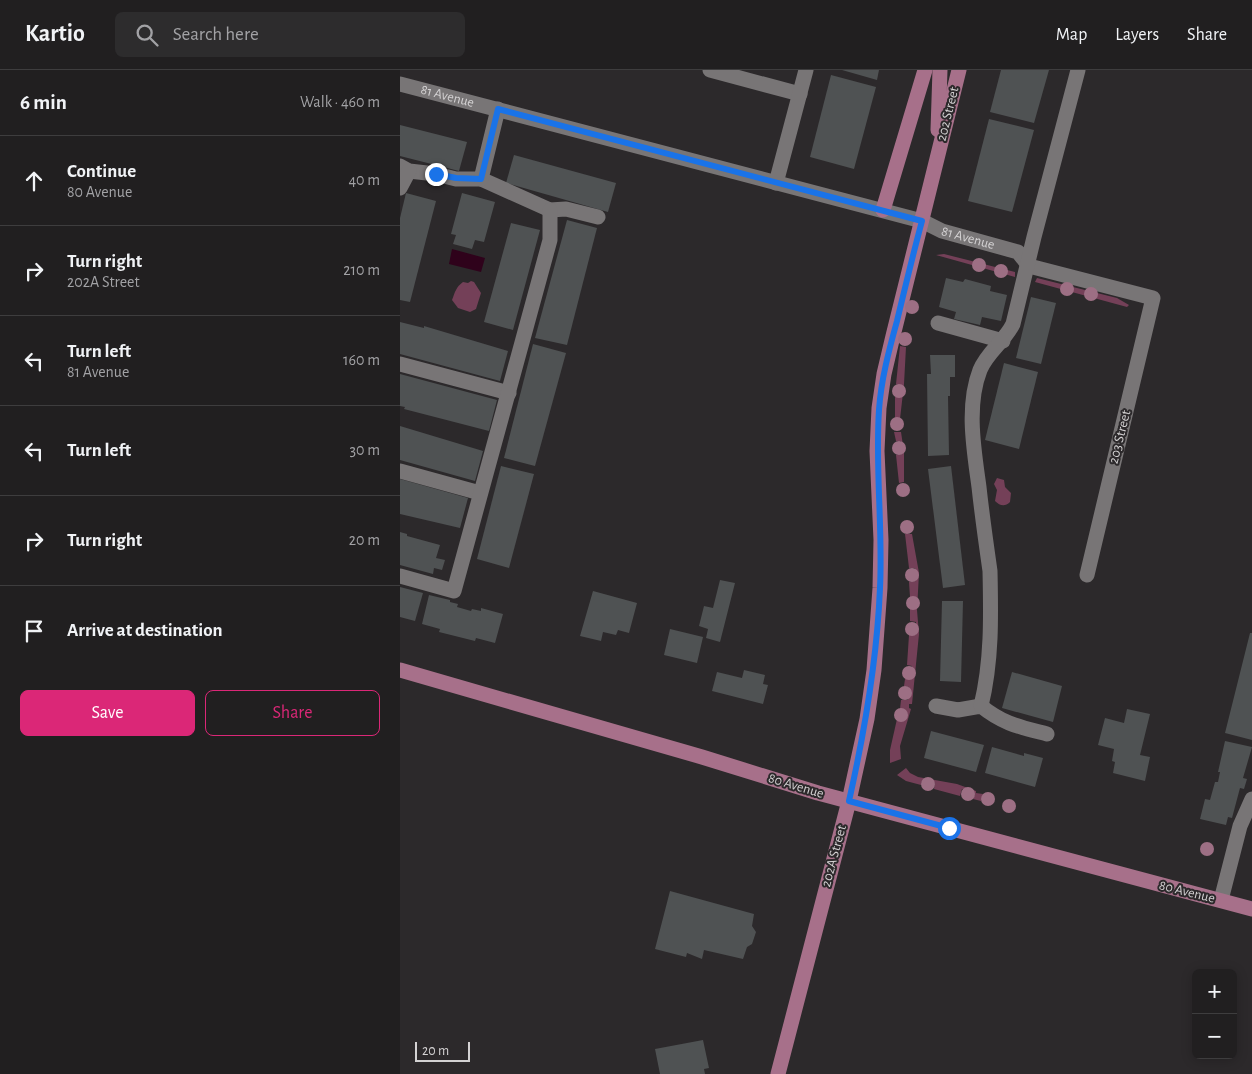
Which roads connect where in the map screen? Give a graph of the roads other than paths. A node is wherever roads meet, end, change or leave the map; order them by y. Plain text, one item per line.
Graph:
1 (710, 70) edge
2 (806, 70) edge
3 (925, 70) edge
4 (940, 70) edge
5 (959, 70) edge
6 (1078, 70) edge
7 (400, 84) edge
8 (800, 94) junction
9 (498, 109) junction
10 (936, 159) junction
11 (404, 169) edge
12 (481, 179) junction
13 (776, 183) junction
14 (400, 188) edge
15 (550, 210) junction
16 (883, 210) junction
17 (598, 217) dead end
18 (922, 221) junction
19 (1028, 266) junction
20 (1154, 298) joint
21 (938, 323) dead end
22 (1003, 341) junction
23 (400, 364) edge
24 (509, 393) junction
25 (400, 472) edge
26 (480, 493) junction
27 (1087, 575) dead end
28 (400, 576) edge
29 (400, 670) edge
30 (936, 706) dead end
31 (981, 706) junction
32 (1047, 734) dead end
33 (1252, 799) edge
34 (849, 801) junction
35 (1220, 900) junction
36 (1252, 909) edge
37 (778, 1074) edge

1 - 8 street
2 - 8 street
3 - 16 main road
4 - 10 main road, 202 Street
5 - 10 main road, 202 Street
6 - 19 street
7 - 9 street, 81 Avenue
8 - 13 street
9 - 12 street
9 - 13 street, 81 Avenue
10 - 18 main road, 202 Street
11 - 12 street
11 - 14 street
12 - 15 street
13 - 16 street, 81 Avenue
15 - 17 street
15 - 24 street
16 - 18 street, 81 Avenue
18 - 19 street, 81 Avenue
18 - 34 main road, 202A Street
19 - 20 street, 81 Avenue
19 - 22 street
20 - 27 street, 203 Street
21 - 22 street
22 - 31 street
23 - 24 street
24 - 26 street
25 - 26 street
26 - 28 street
29 - 34 main road, 80 Avenue
30 - 31 street
31 - 32 street
33 - 35 street
34 - 35 main road, 80 Avenue
34 - 37 main road, 202A Street
35 - 36 main road, 80 Avenue

